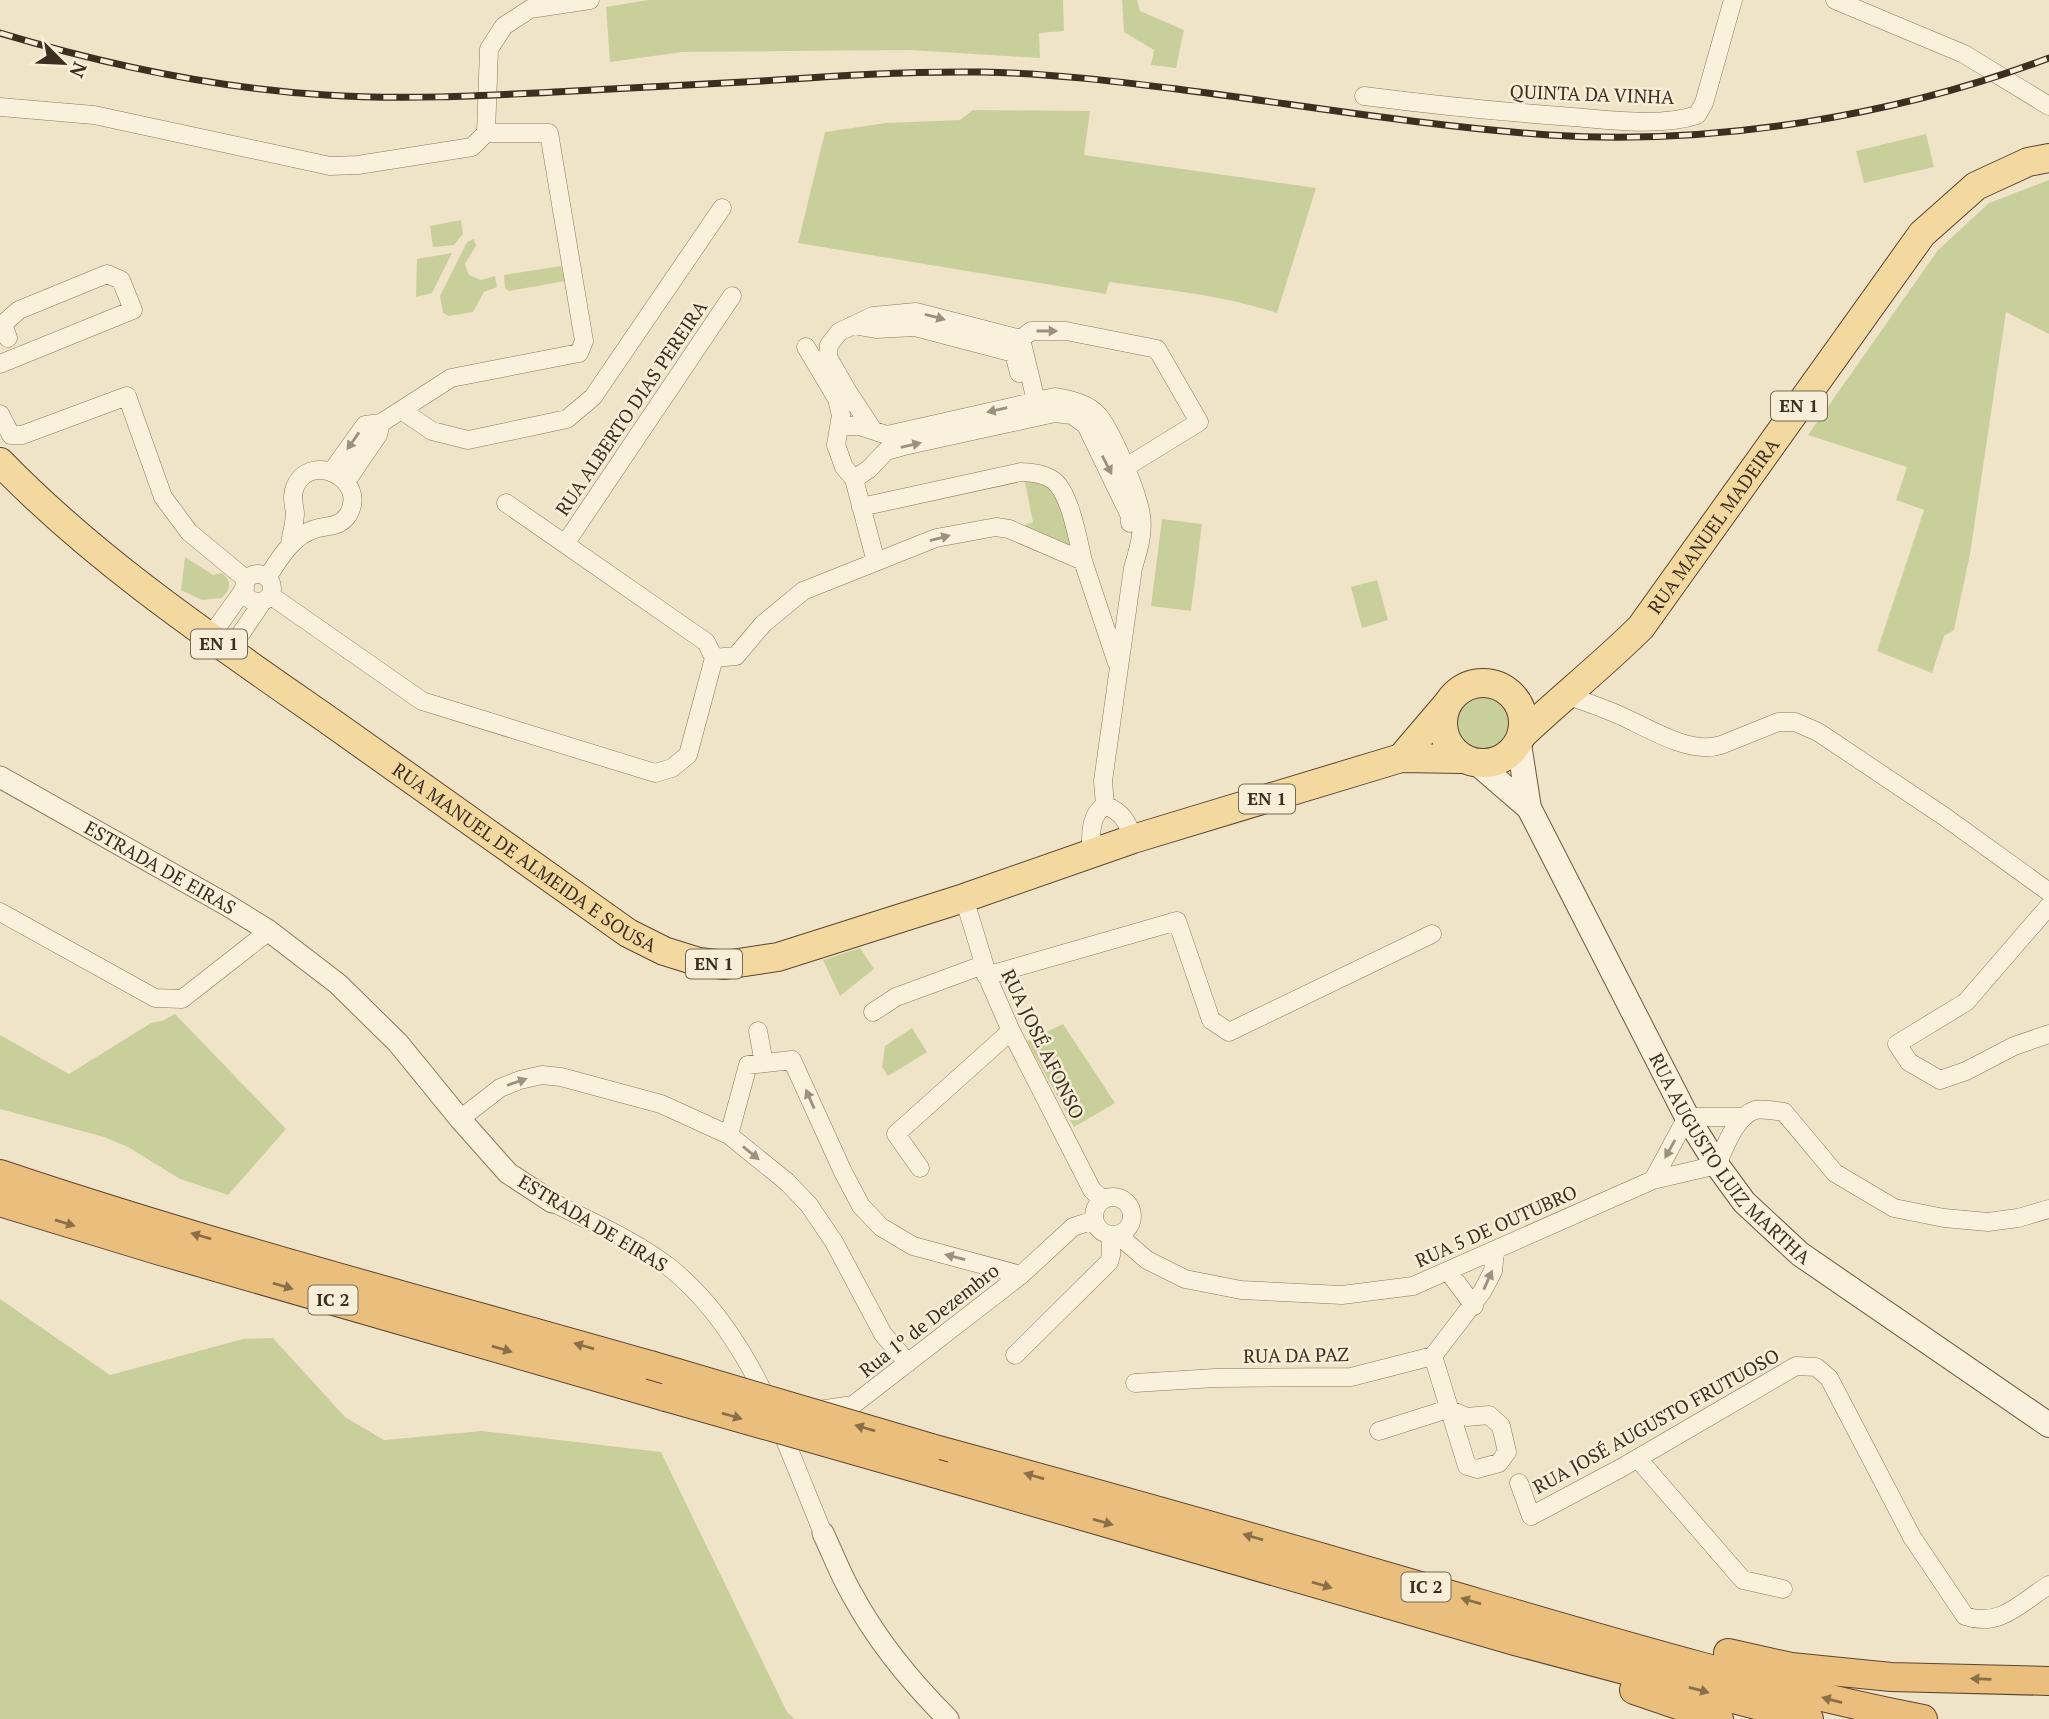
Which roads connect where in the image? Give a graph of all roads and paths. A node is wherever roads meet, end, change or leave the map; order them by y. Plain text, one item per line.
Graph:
1 (590, 0) edge
2 (1733, 0) edge
3 (1836, 0) edge
4 (1364, 96) dead end
5 (2049, 106) edge
6 (0, 107) edge
7 (486, 132) junction
8 (2049, 158) edge
9 (722, 208) dead end
10 (732, 296) dead end
11 (853, 325) junction
12 (8, 338) dead end
13 (1021, 339) junction
14 (806, 347) dead end
15 (0, 363) edge
16 (1031, 402) junction
17 (401, 410) junction
18 (0, 414) edge
19 (841, 426) junction
20 (873, 430) junction
21 (0, 462) edge
22 (1126, 467) junction
23 (339, 477) junction
24 (854, 479) junction
25 (506, 503) dead end
26 (861, 507) junction
27 (565, 544) junction
28 (290, 545) junction
29 (1083, 561) junction
30 (876, 562) junction
31 (1133, 568) junction
32 (246, 584) junction
33 (267, 591) junction
34 (219, 644) junction
35 (714, 658) junction
36 (1118, 668) junction
37 (1504, 688) junction
38 (1569, 691) junction
39 (1448, 703) junction
40 (1521, 739) junction
41 (1401, 758) junction
42 (1470, 761) junction
43 (0, 777) edge
44 (1105, 805) junction
45 (1529, 808) junction
46 (1133, 839) junction
47 (1091, 853) junction
48 (2049, 892) edge
49 (964, 898) junction
50 (2049, 906) edge
51 (0, 912) edge
52 (269, 931) junction
53 (1432, 934) dead end
54 (985, 970) junction
55 (873, 1012) dead end
56 (758, 1031) dead end
57 (1011, 1031) junction
58 (2049, 1034) edge
59 (764, 1063) junction
60 (1687, 1117) junction
61 (1744, 1117) junction
62 (460, 1119) junction
63 (729, 1135) junction
64 (1717, 1165) junction
65 (920, 1168) dead end
66 (0, 1174) edge
67 (1653, 1180) junction
68 (1103, 1200) junction
69 (0, 1202) edge
70 (552, 1202) joint
71 (2049, 1209) edge
72 (1133, 1217) junction
73 (1094, 1220) junction
74 (1115, 1236) junction
75 (1495, 1251) junction
76 (1147, 1260) junction
77 (1448, 1271) junction
78 (1021, 1275) junction
79 (1474, 1306) junction
80 (1015, 1355) dead end
81 (1433, 1356) junction
82 (908, 1363) junction
83 (1135, 1382) dead end
84 (774, 1415) junction
85 (2045, 1425) edge
86 (1379, 1431) dead end
87 (1638, 1458) junction
88 (1519, 1483) dead end
89 (824, 1533) joint
90 (2049, 1585) edge
91 (1783, 1589) dead end
92 (1519, 1628) junction
93 (2049, 1681) edge
94 (948, 1719) edge
95 (1719, 1719) edge
96 (1809, 1719) edge
97 (1923, 1719) edge

1 - 7 street
2 - 4 street, QUINTA DA VINHA
3 - 5 street
6 - 7 street
7 - 17 street
8 - 38 main road, RUA MANUEL MADEIRA / EN 1
9 - 17 street
10 - 27 street, RUA ALBERTO DIAS PEREIRA
11 -> 13 street
11 - 16 street
11 - 20 street
12 - 15 street
13 - 16 street
13 -> 22 street
14 - 19 street
16 -> 20 street
16 - 22 street
17 - 23 street
18 - 32 street
19 - 20 street
19 - 24 street
21 - 34 main road, RUA MANUEL DE ALMEIDA E SOUSA / EN 1
22 - 31 street
23 - 28 street
23 - 28 street
24 - 26 street
24 -> 31 street
25 - 27 street, RUA ALBERTO DIAS PEREIRA
26 - 29 street
26 - 30 street
27 - 35 street, RUA ALBERTO DIAS PEREIRA
28 - 33 street
30 -> 29 street
29 - 36 street
30 - 35 street
31 - 36 street
32 - 33 street
32 - 34 street
33 - 34 street
33 - 35 street
34 - 49 main road, RUA MANUEL DE ALMEIDA E SOUSA / EN 1
36 - 44 street
37 - 38 main road
37 - 39 main road
37 - 40 main road
38 - 40 main road, RUA MANUEL MADEIRA / EN 1
38 - 48 street
39 - 41 main road
39 - 42 main road
40 - 42 main road, EN 1
40 - 45 main road, RUA AUGUSTO LUIZ MARTHA
41 - 42 main road, EN 1
41 - 46 main road, EN 1
42 - 45 main road, RUA AUGUSTO LUIZ MARTHA
43 - 52 street, ESTRADA DE EIRAS
44 - 46 street
44 - 47 street
45 - 60 main road, RUA AUGUSTO LUIZ MARTHA
46 - 47 main road, RUA MANUEL DE ALMEIDA E SOUSA / EN 1
47 - 49 main road, RUA MANUEL DE ALMEIDA E SOUSA / EN 1
49 - 54 street, RUA JOSÉ AFONSO
50 - 58 street
51 - 52 street
52 - 62 street, ESTRADA DE EIRAS
53 - 54 street
54 - 55 street
54 - 57 street, RUA JOSÉ AFONSO
56 - 59 street
57 - 65 street
57 - 68 street, RUA JOSÉ AFONSO
59 - 63 street
78 -> 59 street
60 - 61 street
60 - 64 main road, RUA AUGUSTO LUIZ MARTHA
60 -> 67 street
61 - 64 street
61 - 71 street
62 -> 63 street
62 - 70 street, ESTRADA DE EIRAS
63 -> 82 street
64 - 67 street, RUA 5 DE OUTUBRO
64 - 85 main road, RUA AUGUSTO LUIZ MARTHA
92 -> 66 highway, IC 2, bridge
67 - 75 street, RUA 5 DE OUTUBRO
68 - 72 street
68 - 73 street
69 -> 92 highway, IC 2, bridge
70 - 84 street, ESTRADA DE EIRAS
72 - 74 street
72 - 76 street
73 - 74 street
73 - 78 street, Rua 1º de Dezembro
74 - 76 street, RUA 5 DE OUTUBRO
74 - 80 street
75 - 77 street, RUA 5 DE OUTUBRO
79 -> 75 street
76 - 77 street, RUA 5 DE OUTUBRO
77 - 79 street
78 - 82 street, Rua 1º de Dezembro
79 - 81 street
81 - 83 street, RUA DA PAZ
81 - 86 street
82 - 84 street, Rua 1º de Dezembro
84 - 89 street, ESTRADA DE EIRAS
87 - 88 street, RUA JOSÉ AUGUSTO FRUTUOSO
87 - 90 street, RUA JOSÉ AUGUSTO FRUTUOSO
87 - 91 street
89 - 94 street, ESTRADA DE EIRAS
93 -> 92 highway
92 - 95 highway
92 -> 96 highway, IC 2
97 -> 92 highway, IC 2

